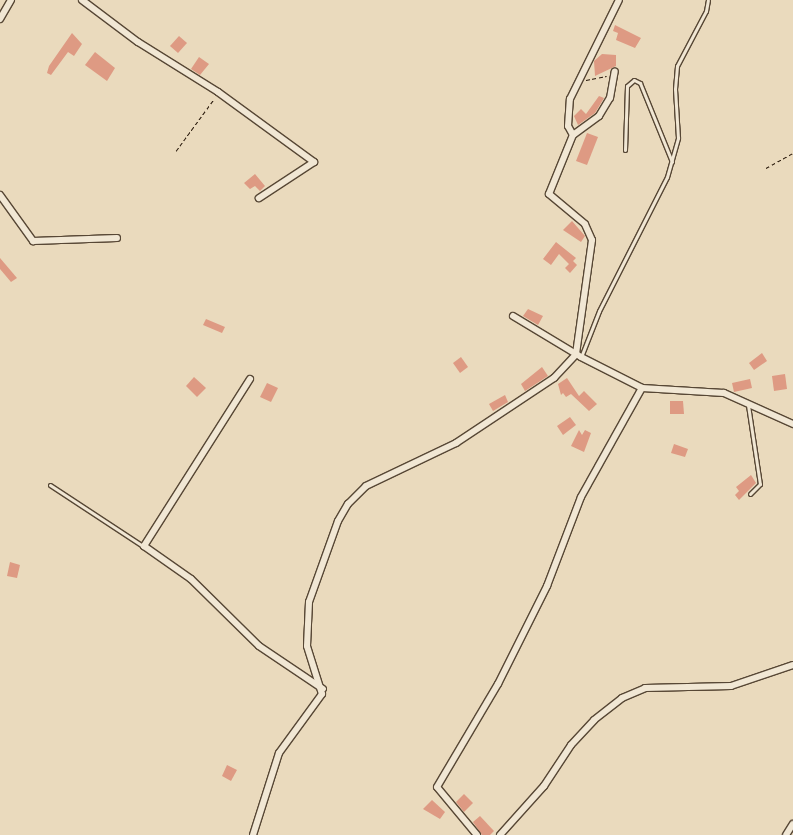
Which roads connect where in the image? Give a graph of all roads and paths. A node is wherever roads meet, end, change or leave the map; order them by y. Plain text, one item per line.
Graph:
1 (11, 0) edge
2 (82, 0) edge
3 (619, 0) edge
4 (708, 0) edge
5 (0, 19) edge
6 (615, 73) joint
7 (578, 79) junction
8 (218, 92) junction
9 (573, 135) junction
10 (625, 150) dead end
11 (176, 151) dead end
12 (793, 153) edge
13 (672, 162) junction
14 (766, 168) dead end
15 (0, 195) edge
16 (259, 198) dead end
17 (118, 238) dead end
18 (513, 316) dead end
19 (579, 355) junction
20 (250, 379) dead end
21 (642, 388) junction
22 (748, 404) junction
23 (793, 424) edge
24 (50, 485) dead end
25 (750, 494) dead end
26 (144, 546) junction
27 (793, 665) edge
28 (323, 690) junction
29 (793, 824) edge
30 (253, 835) edge
31 (477, 835) edge
32 (500, 835) edge
33 (786, 835) edge

1 - 5 street
2 - 8 street
3 - 7 street
4 - 13 lane
6 - 7 path
6 - 9 street
7 - 9 street
8 - 11 path
8 - 16 street
9 - 19 street
10 - 13 lane
12 - 14 path
13 - 19 lane
15 - 17 street
18 - 19 street
19 - 21 street
19 - 28 street
20 - 26 street
21 - 22 street
21 - 31 street
22 - 23 street
22 - 25 lane
24 - 26 lane
26 - 28 street
27 - 32 street
28 - 30 street
29 - 33 street

